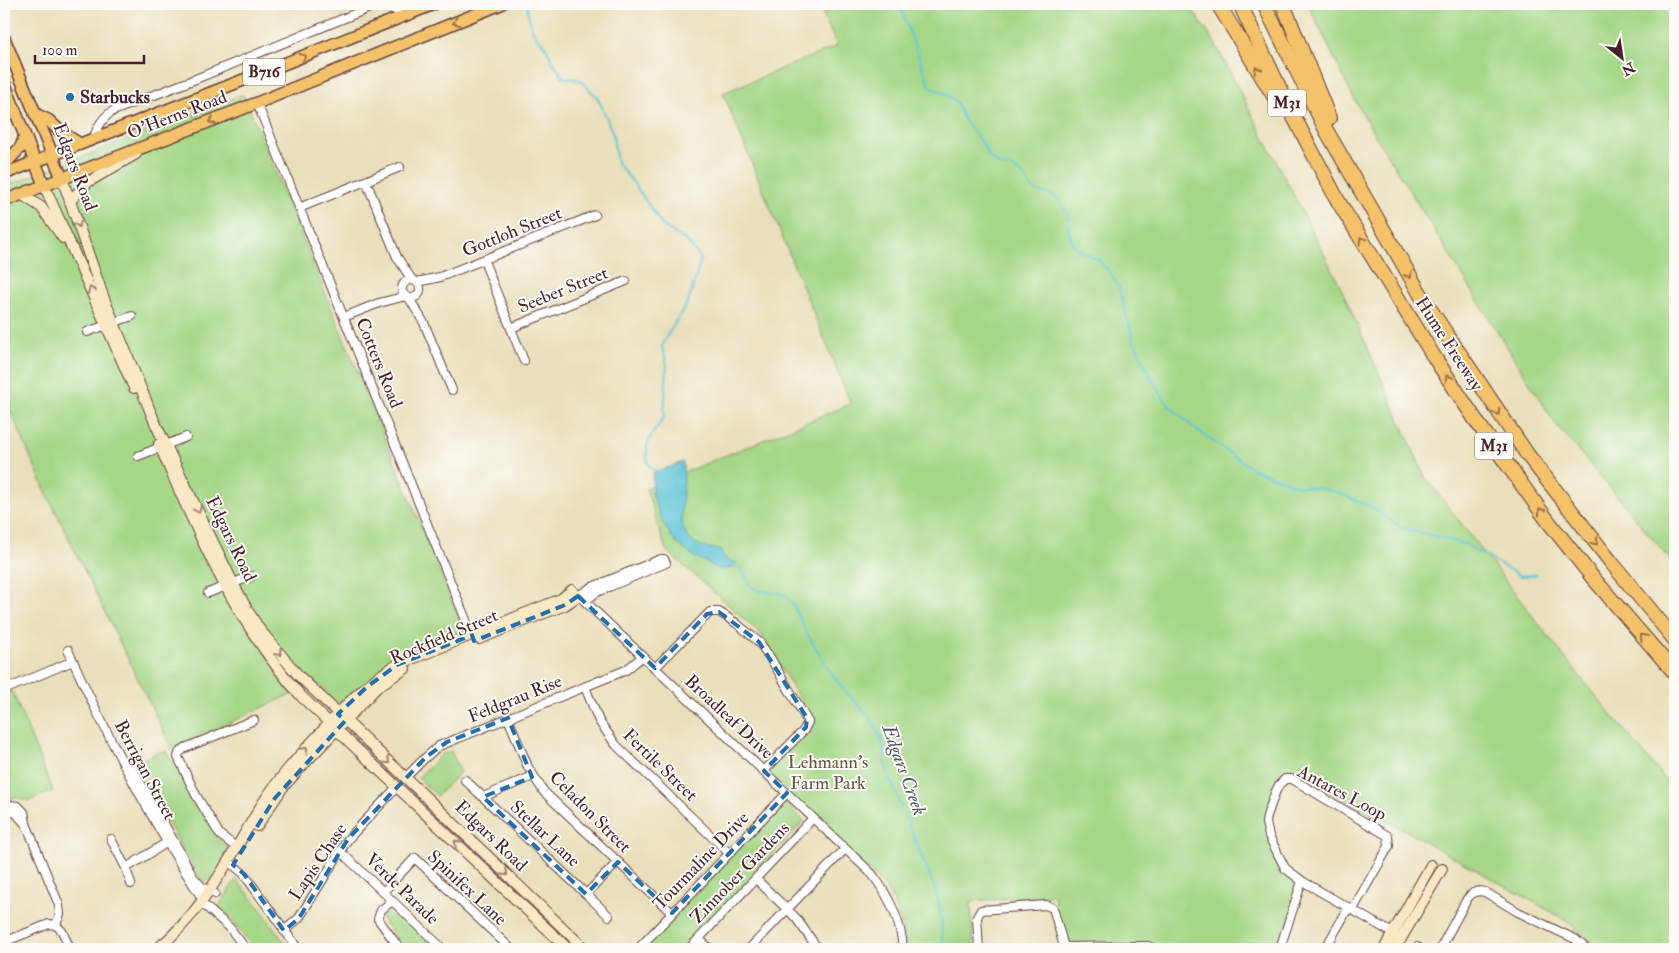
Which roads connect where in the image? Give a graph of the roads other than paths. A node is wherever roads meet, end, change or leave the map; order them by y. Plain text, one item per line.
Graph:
1 (434, 4) edge
2 (501, 4) edge
3 (1218, 4) edge
4 (1240, 4) edge
5 (1264, 4) edge
6 (1283, 4) edge
7 (374, 5) edge
8 (406, 15) junction
9 (4, 38) edge
10 (4, 82) edge
11 (257, 103) junction
12 (35, 114) junction
13 (25, 136) junction
14 (94, 138) junction
15 (154, 143) junction
16 (80, 144) junction
17 (53, 154) junction
18 (35, 161) junction
19 (4, 164) edge
20 (400, 167) dead end
21 (4, 174) edge
22 (62, 178) junction
23 (366, 181) junction
24 (44, 185) junction
25 (1358, 188) junction
26 (21, 194) junction
27 (4, 201) edge
28 (70, 201) junction
29 (1338, 201) junction
30 (299, 208) junction
31 (595, 215) dead end
32 (75, 255) junction
33 (397, 257) junction
34 (484, 261) junction
35 (626, 281) dead end
36 (417, 286) junction
37 (405, 292) junction
38 (132, 316) dead end
39 (344, 317) junction
40 (424, 323) junction
41 (110, 324) junction
42 (511, 328) junction
43 (87, 332) dead end
44 (524, 361) dead end
45 (452, 390) dead end
46 (186, 437) dead end
47 (163, 446) junction
48 (138, 456) dead end
49 (633, 574) dead end
50 (252, 576) dead end
51 (229, 585) junction
52 (208, 593) dead end
53 (576, 594) junction
54 (473, 638) junction
55 (1675, 640) edge
56 (68, 650) dead end
57 (643, 656) junction
58 (73, 661) junction
59 (656, 668) junction
60 (1675, 673) edge
61 (585, 687) junction
62 (4, 690) edge
63 (341, 718) junction
64 (508, 718) junction
65 (254, 720) dead end
66 (333, 726) junction
67 (764, 771) junction
68 (533, 776) junction
69 (405, 778) junction
70 (465, 780) dead end
71 (397, 787) junction
72 (786, 793) junction
73 (483, 797) junction
74 (4, 808) edge
75 (4, 812) edge
76 (813, 818) junction
77 (27, 826) junction
78 (111, 839) dead end
79 (170, 841) junction
80 (239, 848) junction
81 (845, 848) junction
82 (340, 851) junction
83 (729, 853) junction
84 (618, 862) junction
85 (230, 863) junction
86 (1432, 865) dead end
87 (126, 868) junction
88 (1442, 870) dead end
89 (756, 878) junction
90 (1302, 880) junction
91 (131, 884) dead end
92 (212, 892) junction
93 (383, 892) junction
94 (586, 894) junction
95 (392, 900) junction
96 (205, 904) junction
97 (1351, 908) junction
98 (788, 909) junction
99 (672, 913) junction
100 (609, 916) dead end
101 (56, 925) junction
102 (284, 930) junction
103 (1397, 936) junction
104 (699, 939) junction
105 (4, 942) edge
106 (1065, 948) edge
107 (70, 949) edge
108 (157, 949) edge
109 (167, 949) edge
110 (246, 949) edge
111 (298, 949) edge
112 (400, 949) edge
113 (443, 949) edge
114 (511, 949) edge
115 (568, 949) edge
116 (585, 949) edge
117 (638, 949) edge
118 (689, 949) edge
119 (710, 949) edge
120 (749, 949) edge
121 (818, 949) edge
122 (903, 949) edge
123 (979, 949) edge
124 (1155, 949) edge
125 (1282, 949) edge
126 (1325, 949) edge
127 (1384, 949) edge
128 (1395, 949) edge
129 (1440, 949) edge
130 (1587, 949) edge

1 - 8 main road, O'Herns Road / B716
2 -> 11 main road, O'Herns Road / B716
29 -> 3 highway
4 - 29 highway, Hume Freeway / M31
5 - 25 highway, Hume Freeway / M31
6 - 25 highway
7 - 8 street
7 - 14 street, O'Herns Road
14 -> 8 main road, O'Herns Road / B716
9 - 12 main road, Edgars Road
10 - 13 main road, Edgars Road
11 -> 15 main road, O'Herns Road / B716
11 - 30 street, Cotters Road
12 - 16 main road
12 - 17 main road, Edgars Road
13 - 18 main road, Edgars Road
13 - 19 main road
14 - 16 main road, O'Herns Road / B716
15 - 22 main road, O'Herns Road / B716
15 - 28 main road
16 - 17 main road, O'Herns Road / B716
17 - 18 main road, O'Herns Road / B716
17 - 22 main road, Edgars Road
18 - 21 main road, O'Herns Road / B716
18 - 24 main road, Edgars Road
20 - 23 street
22 - 24 main road, O'Herns Road / B716
22 - 28 main road, Edgars Road
23 - 30 street
23 - 33 street
24 - 26 main road, O'Herns Road / B716
24 - 32 main road, Edgars Road
25 -> 55 highway, Hume Freeway / M31
26 - 27 main road, O'Herns Road / B716
26 - 32 main road
28 -> 41 main road, Edgars Road
60 -> 29 highway, Hume Freeway / M31
30 - 39 street, Cotters Road
31 - 34 street, Gottloh Street
41 -> 32 main road, Edgars Road
33 - 36 street
33 - 37 street
34 - 36 street, Gottloh Street
34 - 42 street
35 - 42 street, Seeber Street
36 - 37 street
36 - 37 street
36 - 40 street
37 - 39 street
37 - 40 street
38 - 41 street
39 - 54 street, Cotters Road
40 - 45 street
41 - 43 street
41 - 47 main road, Edgars Road
42 - 44 street
46 - 47 street
47 - 48 street
47 - 51 main road, Edgars Road
49 - 53 street, Rockfield Street
50 - 51 street
51 - 52 street
51 -> 63 main road, Edgars Road
51 - 66 main road, Edgars Road
53 - 54 main road, Rockfield Street
53 - 57 street, Broadleaf Drive
54 - 63 main road, Rockfield Street
56 - 58 street, Berrigan Street
57 - 59 street, Broadleaf Drive
57 - 61 street, Feldgrau Rise
58 - 62 street
58 - 79 street, Berrigan Street
59 - 67 street, Broadleaf Drive
59 - 67 street
61 - 64 street, Feldgrau Rise
61 - 83 street, Fertile Street
63 - 66 main road, Rockfield Street
63 -> 69 main road, Edgars Road
64 - 68 street, Celadon Street
64 - 69 street, Feldgrau Rise
65 - 80 street
66 - 71 main road, Edgars Road
66 - 80 main road, Rockfield Street
67 - 72 street, Broadleaf Drive
68 - 73 street, Stellar Lane
68 - 84 street, Celadon Street
69 - 71 main road
69 -> 116 main road, Edgars Road
70 - 73 street, Stellar Lane
71 - 82 street, Lapis Chase
115 -> 71 main road, Edgars Road
72 - 76 street, Broadleaf Drive
72 - 83 street, Tourmaline Drive
73 - 94 street, Stellar Lane
74 - 77 street
75 - 77 street
76 - 81 street, Broadleaf Drive
76 - 89 street, Zinnober Gardens
77 - 101 street
78 - 87 street
79 - 87 street
79 - 92 street, Berrigan Street
79 - 96 street, Berrigan Street
80 - 85 main road, Rockfield Street
81 - 98 street
81 - 122 street, Broadleaf Drive
82 - 93 street, Verde Parade
82 - 102 street, Lapis Chase
83 - 99 street, Tourmaline Drive
84 - 94 street
84 - 99 street, Celadon Street
85 - 92 main road, Rockfield Street
85 - 102 street
86 - 103 main road
87 - 91 street
88 - 103 main road
89 - 98 street
89 - 104 street, Zinnober Gardens
90 - 97 street, Antares Loop
90 - 97 street, Antares Loop
90 - 125 street
92 - 96 main road, Rockfield Street
93 - 95 street, Verde Parade
93 - 114 street, Spinifex Lane
94 - 100 street, Stellar Lane
95 - 112 street
95 - 113 street, Verde Parade
96 - 108 main road, Rockfield Street
96 - 109 main road, Rockfield Street
96 - 110 street, Berrigan Street
97 - 103 street, Antares Loop
97 - 126 street
98 - 120 street
98 - 121 street
99 - 117 street, Tourmaline Drive
101 - 105 street
101 - 107 street
102 - 111 street
103 - 127 main road
103 - 128 main road
104 - 118 street, Zinnober Gardens
104 - 119 street
106 - 123 street
106 - 124 street
129 - 130 street

